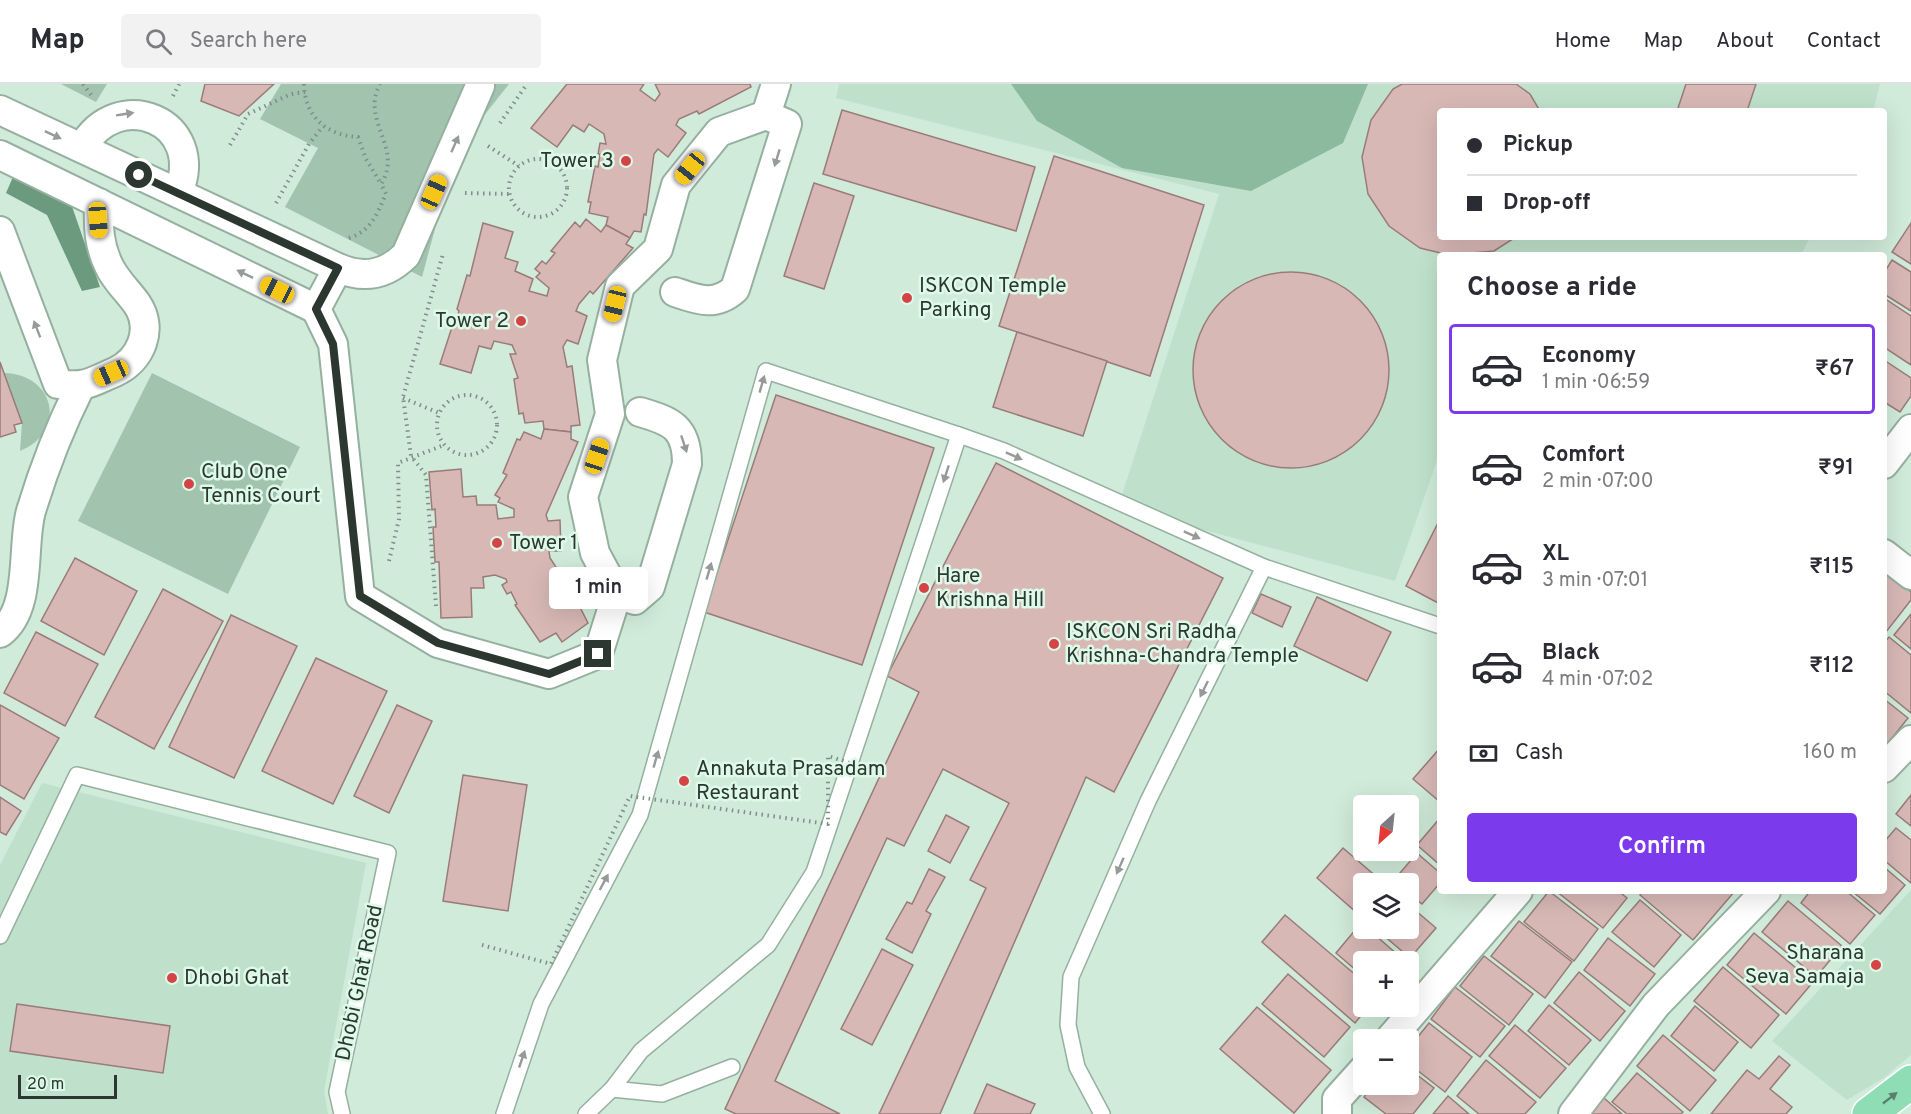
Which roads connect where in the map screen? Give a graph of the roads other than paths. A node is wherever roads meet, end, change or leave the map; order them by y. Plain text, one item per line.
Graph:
1 (776, 84) edge
2 (480, 86) dead end
3 (0, 110) edge
4 (766, 115) junction
5 (82, 148) junction
6 (0, 155) edge
7 (178, 193) junction
8 (99, 203) junction
9 (0, 231) edge
10 (338, 268) junction
11 (675, 292) dead end
12 (316, 309) junction
13 (69, 386) junction
14 (640, 412) dead end
15 (1911, 429) edge
16 (959, 435) junction
17 (1887, 460) edge
18 (1887, 556) edge
19 (1264, 567) junction
20 (1911, 575) edge
21 (617, 594) junction
22 (1437, 625) edge
23 (0, 633) edge
24 (1911, 740) edge
25 (1887, 765) edge
26 (1515, 894) edge
27 (1763, 894) edge
28 (0, 936) edge
29 (1399, 1029) edge
30 (732, 1067) dead end
31 (1353, 1082) edge
32 (1911, 1082) edge
33 (612, 1089) junction
34 (342, 1114) edge
35 (504, 1114) edge
36 (586, 1114) edge
37 (1102, 1114) edge
38 (1336, 1114) edge
39 (1573, 1114) edge
40 (1869, 1114) edge

1 - 4 street
10 -> 2 street
3 -> 5 street
4 -> 11 street
4 - 21 street
5 - 7 street
5 -> 7 street
6 - 8 street
7 - 10 street
12 -> 8 street
8 - 13 street
13 -> 9 street
10 - 12 street
12 - 21 street
13 - 23 street
14 -> 21 street
15 - 17 street
16 -> 19 lane
16 -> 33 lane
35 -> 16 lane
18 - 20 street
19 - 22 lane
19 -> 37 lane
24 - 25 street
26 - 29 street
27 - 39 street
28 - 34 lane, Dhobi Ghat Road
30 - 33 lane
31 - 38 street
40 -> 32 main road
33 - 36 lane

